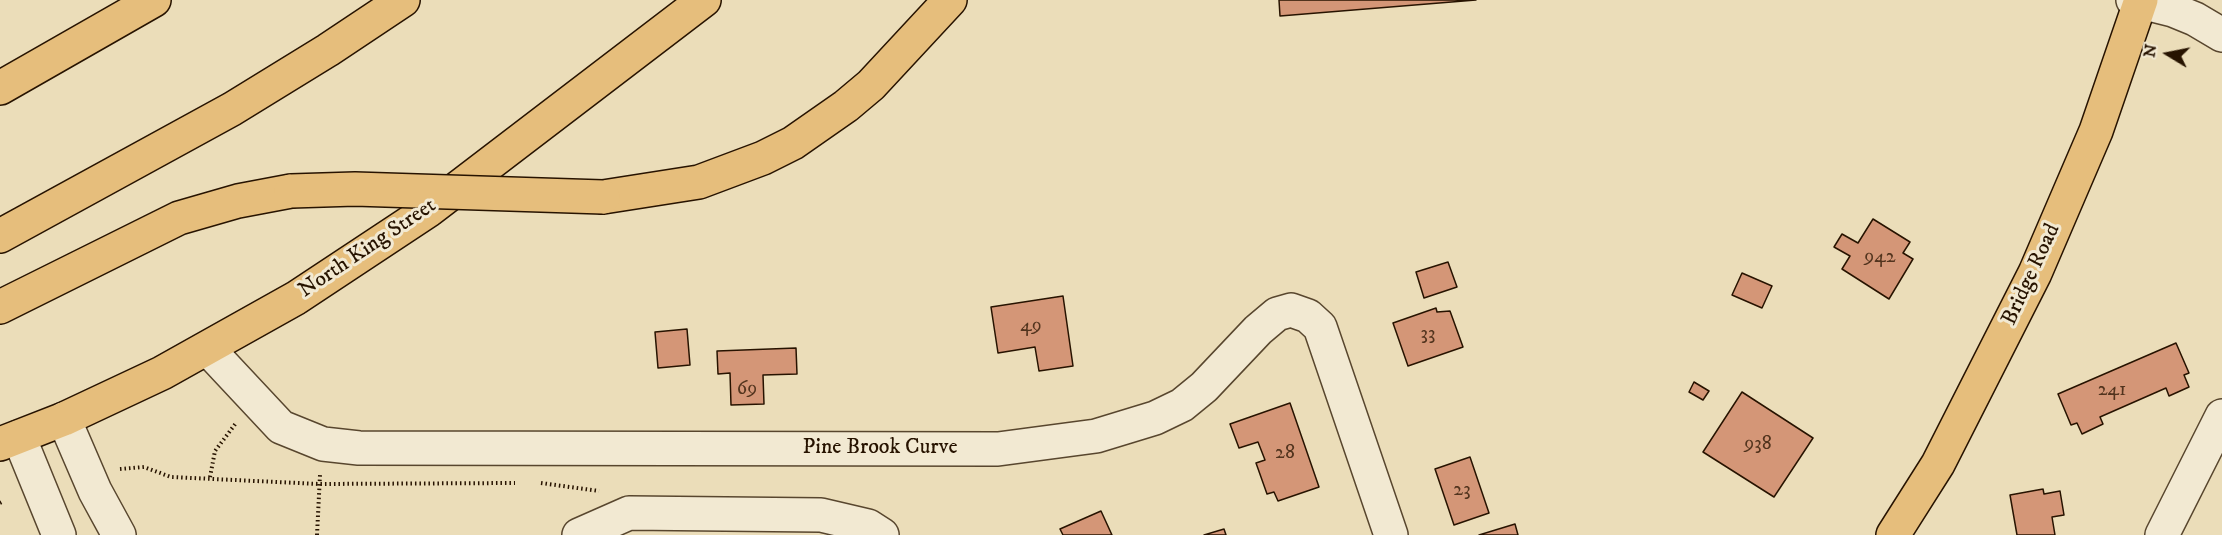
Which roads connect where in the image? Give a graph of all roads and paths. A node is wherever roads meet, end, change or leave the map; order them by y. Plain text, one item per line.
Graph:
1 (154, 0) edge
2 (403, 0) edge
3 (704, 0) edge
4 (950, 0) edge
5 (2138, 1) edge
6 (2222, 35) edge
7 (0, 88) edge
8 (0, 236) edge
9 (0, 307) edge
10 (208, 349) junction
11 (2222, 416) edge
12 (64, 419) junction
13 (238, 420) dead end
14 (10, 441) edge
15 (323, 444) junction
16 (113, 469) dead end
17 (210, 477) junction
18 (519, 483) dead end
19 (531, 483) dead end
20 (319, 484) junction
21 (629, 513) junction
22 (681, 524) edge
23 (59, 535) edge
24 (119, 535) edge
25 (317, 535) edge
26 (579, 535) edge
27 (882, 535) edge
28 (1391, 535) edge
29 (1893, 535) edge
30 (2162, 535) edge

1 - 7 main road
2 - 8 main road
3 - 10 main road, North King Street
4 - 9 main road, bridge
5 - 6 street
5 - 29 main road, Bridge Road
10 - 12 main road, North King Street
10 - 15 street, Pine Brook Curve
11 - 30 street
12 - 14 main road, North King Street
12 - 24 street
13 - 17 path
14 - 23 street
15 - 20 path
15 - 28 street, Pine Brook Curve
16 - 17 path
17 - 20 path
18 - 20 path
19 - 21 path
20 - 25 path
21 - 22 street
21 - 26 street
22 - 27 street

